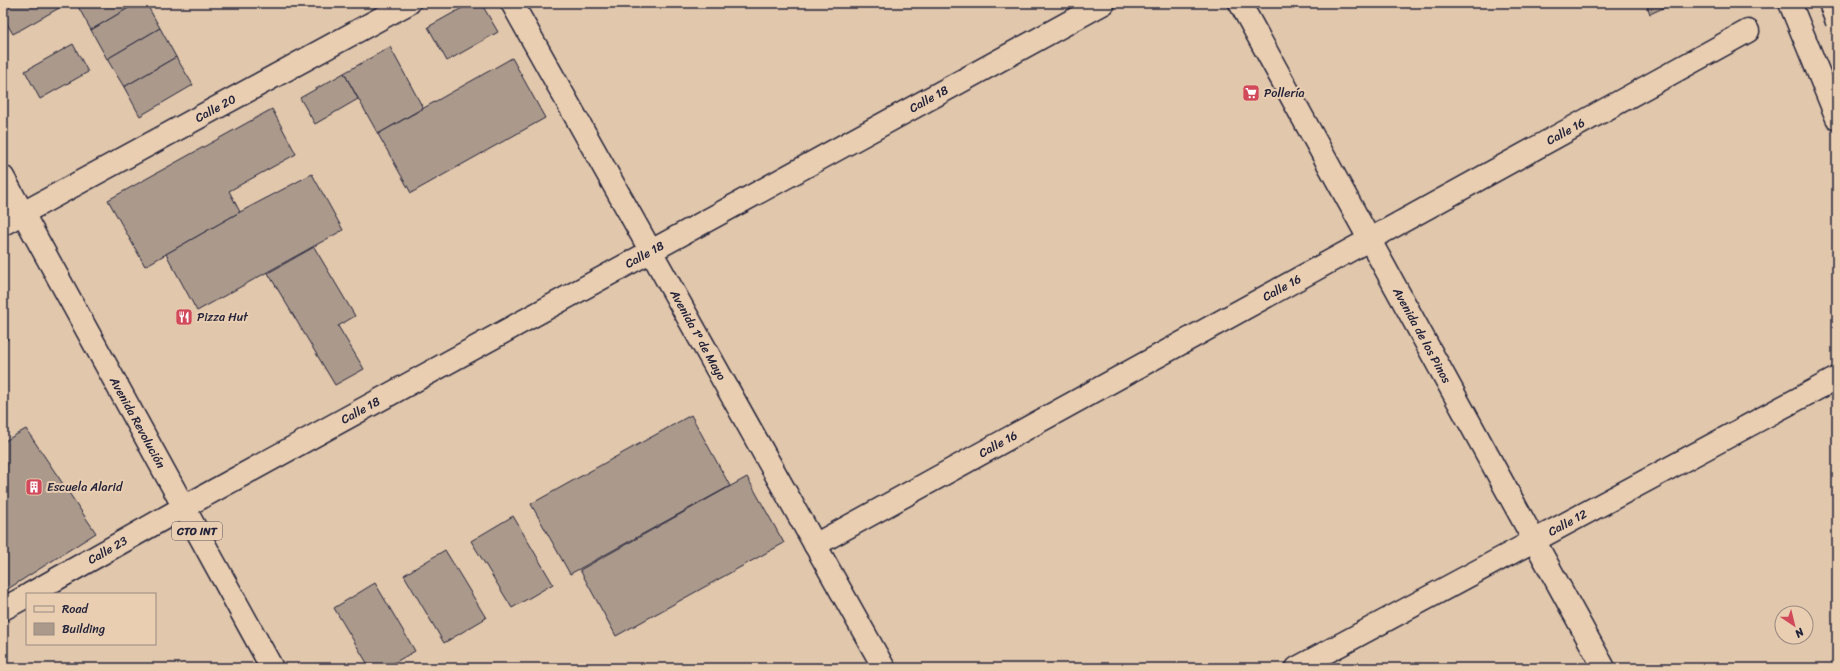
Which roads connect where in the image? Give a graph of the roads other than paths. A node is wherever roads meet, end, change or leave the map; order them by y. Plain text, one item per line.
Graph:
1 (409, 3) edge
2 (512, 3) edge
3 (1104, 3) edge
4 (1240, 3) edge
5 (1790, 3) edge
6 (1830, 3) edge
7 (1837, 22) edge
8 (1748, 31) dead end
9 (1837, 118) edge
10 (3, 178) edge
11 (23, 213) junction
12 (3, 224) edge
13 (1370, 240) junction
14 (651, 251) junction
15 (1837, 378) edge
16 (184, 507) junction
17 (1534, 540) junction
18 (815, 545) junction
19 (32, 593) edge
20 (26, 597) edge
21 (3, 610) edge
22 (272, 668) edge
23 (884, 668) edge
24 (1297, 668) edge
25 (1604, 668) edge

1 - 11 main road, Calle 20
2 - 14 main road, Avenida 1º de Mayo
3 - 14 main road, Calle 18
4 - 13 main road, Avenida de los Pinos
5 - 9 main road
6 - 7 main road, bridge
8 - 13 main road, Calle 16
10 - 11 main road, Avenida Revolución / CTO INT
11 - 12 main road, Calle 20
11 - 16 main road, Avenida Revolución / CTO INT
13 - 17 main road, Avenida de los Pinos
13 - 18 main road, Calle 16
14 - 16 main road, Calle 18
14 - 18 main road, Avenida 1º de Mayo
15 - 17 main road, Calle 12
16 - 19 main road, Calle 23
16 - 22 main road, Avenida Revolución / CTO INT
17 - 24 main road, Calle 12
17 - 25 main road, Avenida de los Pinos
18 - 23 main road, Avenida 1º de Mayo
20 - 21 main road

